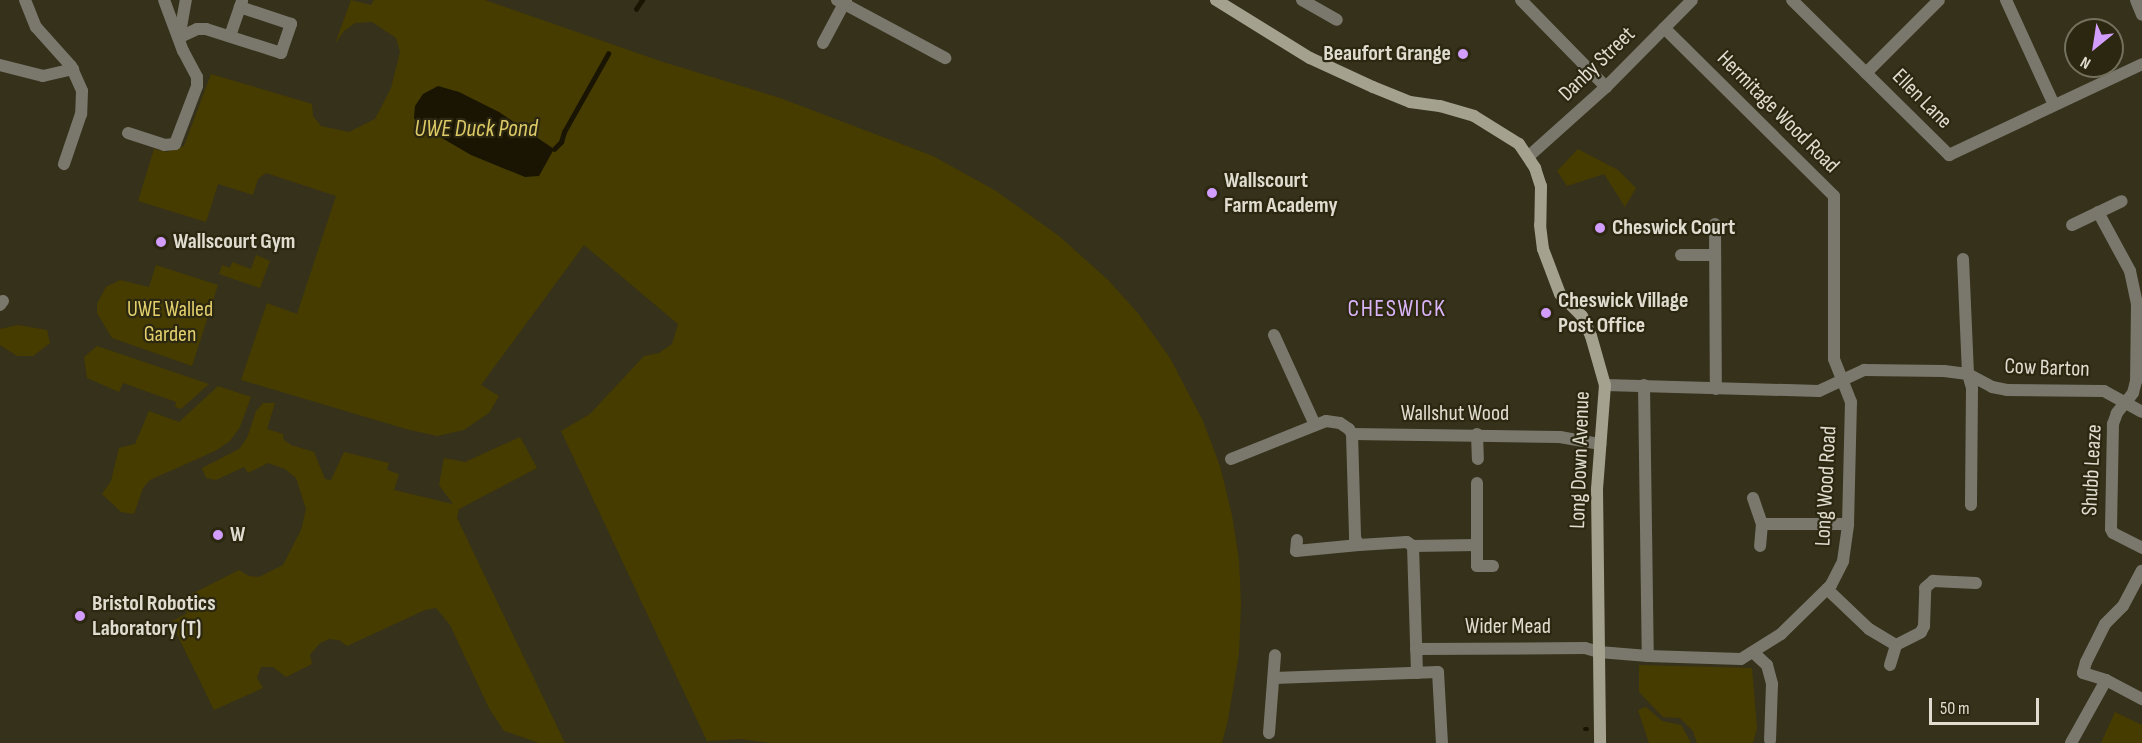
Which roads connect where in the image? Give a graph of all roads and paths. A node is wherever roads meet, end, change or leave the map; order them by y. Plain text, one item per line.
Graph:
1 (25, 0) edge
2 (164, 0) edge
3 (186, 0) edge
4 (1216, 0) edge
5 (1302, 0) edge
6 (1521, 0) edge
7 (1692, 0) edge
8 (1792, 0) edge
9 (1939, 0) edge
10 (2006, 0) edge
11 (2136, 0) edge
12 (842, 1) edge
13 (241, 3) edge
14 (2142, 15) edge
15 (1337, 20) dead end
16 (1664, 28) junction
17 (230, 36) junction
18 (180, 37) junction
19 (824, 43) dead end
20 (945, 58) dead end
21 (2142, 64) edge
22 (0, 65) edge
23 (73, 69) junction
24 (1866, 73) junction
25 (1606, 87) junction
26 (2054, 105) junction
27 (128, 133) dead end
28 (1529, 156) junction
29 (64, 164) dead end
30 (2122, 201) dead end
31 (2098, 212) junction
32 (1714, 224) dead end
33 (2072, 225) dead end
34 (1681, 255) dead end
35 (1715, 255) junction
36 (1963, 259) dead end
37 (2138, 288) edge
38 (1274, 335) dead end
39 (1968, 374) junction
40 (1844, 380) junction
41 (1605, 385) junction
42 (1644, 385) junction
43 (1716, 388) junction
44 (2124, 402) junction
45 (2142, 412) edge
46 (1315, 425) junction
47 (1352, 434) junction
48 (1477, 434) junction
49 (1600, 444) junction
50 (1231, 459) dead end
51 (1478, 459) dead end
52 (1477, 483) dead end
53 (1753, 498) dead end
54 (1971, 505) dead end
55 (1762, 524) junction
56 (1848, 524) junction
57 (1297, 540) dead end
58 (1359, 545) junction
59 (1477, 545) junction
60 (1413, 546) junction
61 (1760, 546) dead end
62 (2142, 548) edge
63 (1493, 567) dead end
64 (2142, 571) edge
65 (1976, 583) dead end
66 (1827, 589) junction
67 (1896, 645) junction
68 (1416, 649) junction
69 (1599, 652) junction
70 (1754, 653) junction
71 (1275, 655) dead end
72 (1648, 656) junction
73 (1890, 665) dead end
74 (1417, 673) junction
75 (1274, 678) junction
76 (2106, 680) junction
77 (2142, 699) edge
78 (1269, 733) dead end
79 (1770, 740) dead end
80 (1442, 743) edge
81 (1600, 743) edge
82 (2072, 743) edge

1 - 23 street
2 - 18 street
3 - 18 street
4 - 28 street, Long Down Avenue
5 - 15 street
6 - 25 street
7 - 16 street, Danby Street
8 - 24 street, Ellen Lane
9 - 24 street
10 - 26 street
11 - 14 street
12 - 19 street
12 - 20 street
13 - 17 street
13 - 17 street
16 - 25 street, Danby Street
16 - 40 street, Hermitage Wood Road
17 - 18 street
18 - 27 street
21 - 26 street, Ellen Lane
22 - 23 street
23 - 29 street
24 - 26 street, Ellen Lane
25 - 28 street, Danby Street
28 - 41 street, Long Down Avenue
30 - 31 street
31 - 33 street
31 - 37 street, Shubb Leaze
32 - 35 street
34 - 35 street
35 - 43 street
36 - 39 street, Cow Barton
37 - 44 street, Shubb Leaze
38 - 46 street
39 - 40 street, Cow Barton
39 - 44 street, Cow Barton
39 - 54 street, Cow Barton
40 - 43 street, Cow Barton
40 - 56 street, Long Wood Road
41 - 42 street, Cow Barton
41 - 49 street, Long Down Avenue
42 - 43 street, Cow Barton
42 - 72 street
44 - 45 street, Cow Barton
44 - 62 street, Shubb Leaze
46 - 47 street, Wallshut Wood
46 - 50 street, Wallshut Wood
47 - 48 street, Wallshut Wood
47 - 58 street
48 - 49 street, Wallshut Wood
48 - 51 street
49 - 69 street, Long Down Avenue
52 - 59 street
53 - 55 street
55 - 56 street
55 - 61 street
56 - 66 street, Long Wood Road
57 - 58 street
58 - 60 street
59 - 60 street
59 - 63 street
60 - 68 street
64 - 76 street
65 - 67 street
66 - 67 street
66 - 70 street, Long Wood Road
67 - 73 street
68 - 69 street, Wider Mead
68 - 74 street
69 - 72 street, Long Wood Road
69 - 81 street, Long Down Avenue
70 - 72 street, Long Wood Road
70 - 79 street
71 - 75 street
74 - 75 street
74 - 80 street
75 - 78 street
76 - 77 street
76 - 82 street

